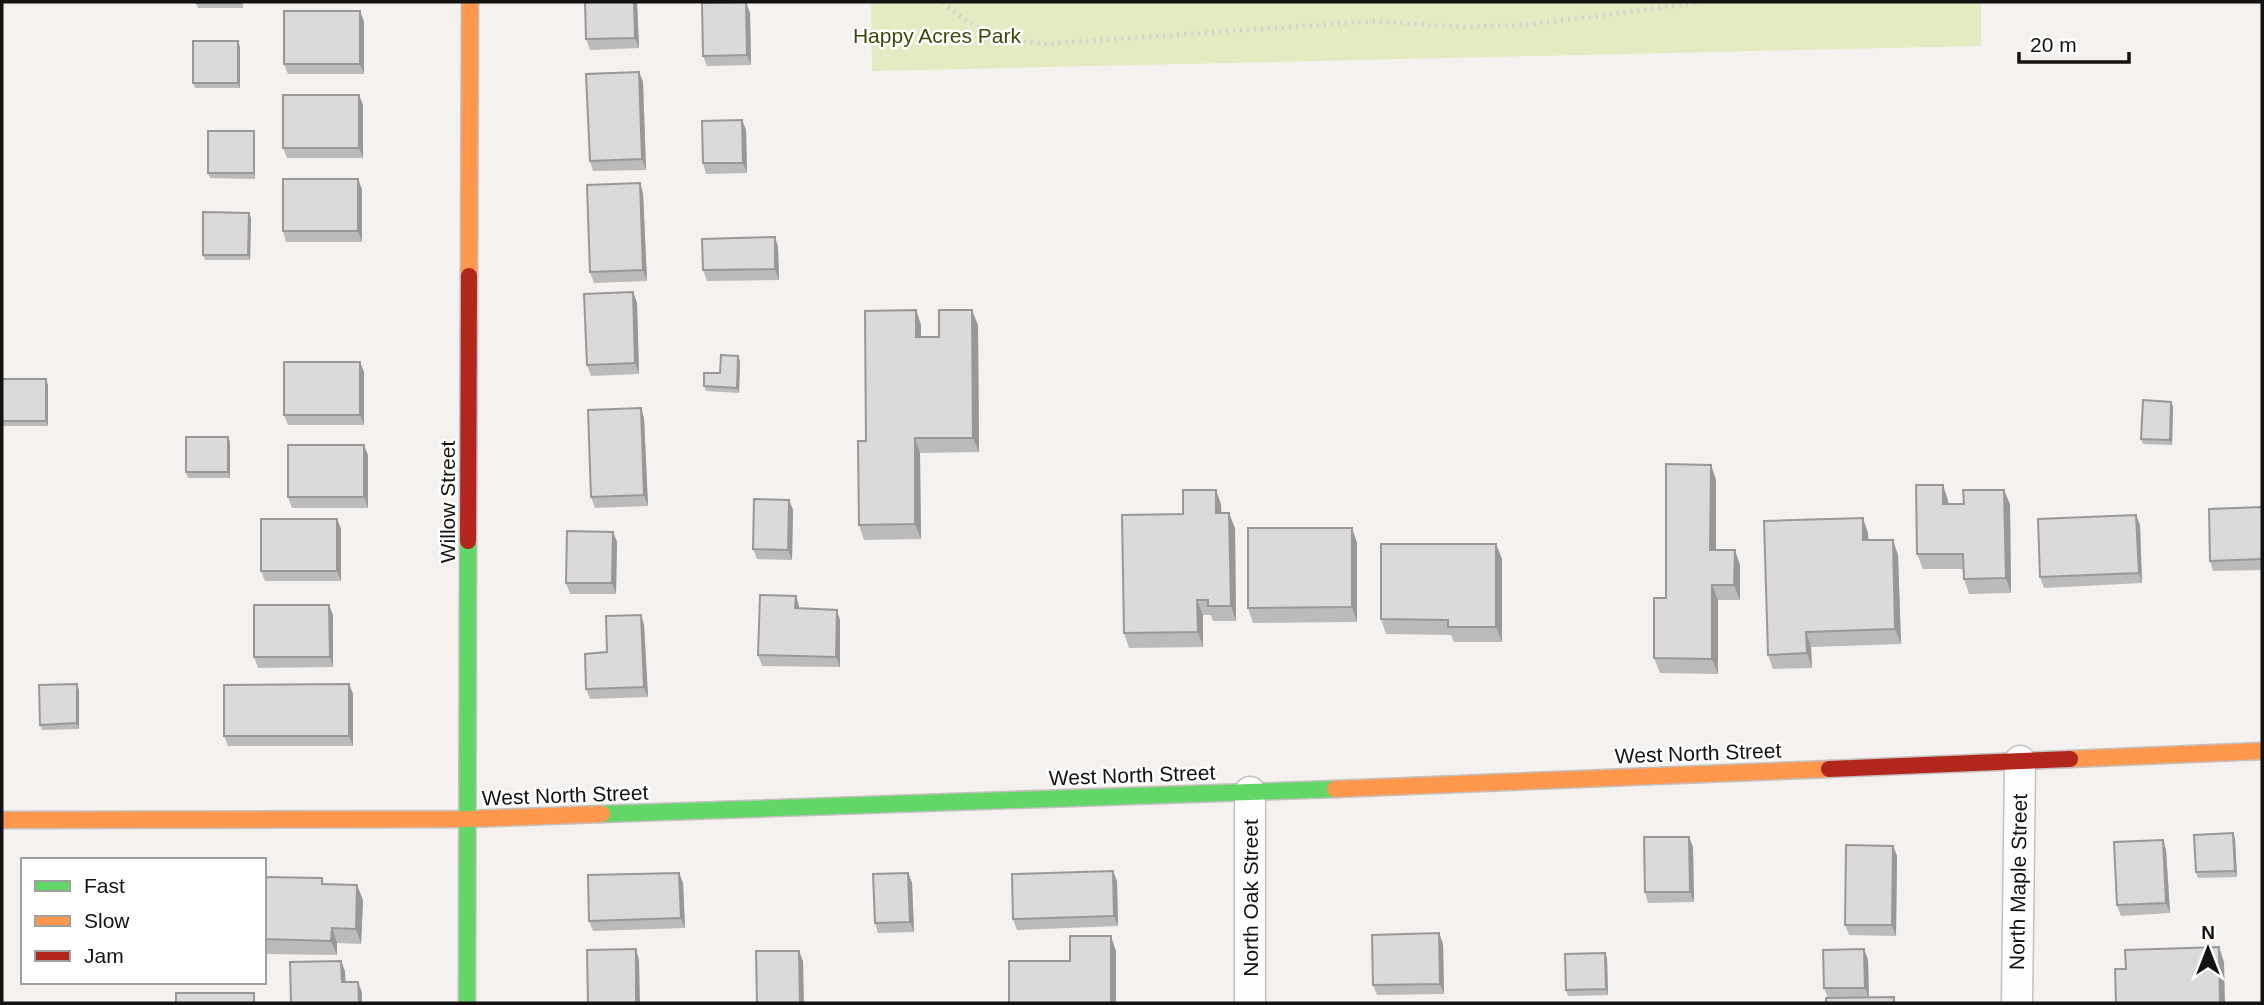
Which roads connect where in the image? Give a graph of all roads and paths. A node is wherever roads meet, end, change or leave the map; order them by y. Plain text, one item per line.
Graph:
1 (470, 2) edge
2 (943, 2) edge
3 (1706, 2) edge
4 (2262, 751) edge
5 (2020, 761) junction
6 (1250, 792) junction
7 (467, 819) junction
8 (2, 820) edge
9 (467, 1003) edge
10 (1250, 1003) edge
11 (2017, 1003) edge

1 - 7 street, Willow Street
2 - 3 path
4 - 5 street, West North Street
5 - 6 street, West North Street
5 - 11 street, North Maple Street
6 - 7 street, West North Street
6 - 10 street, North Oak Street
7 - 8 street, West North Street
7 - 9 street, Willow Street

